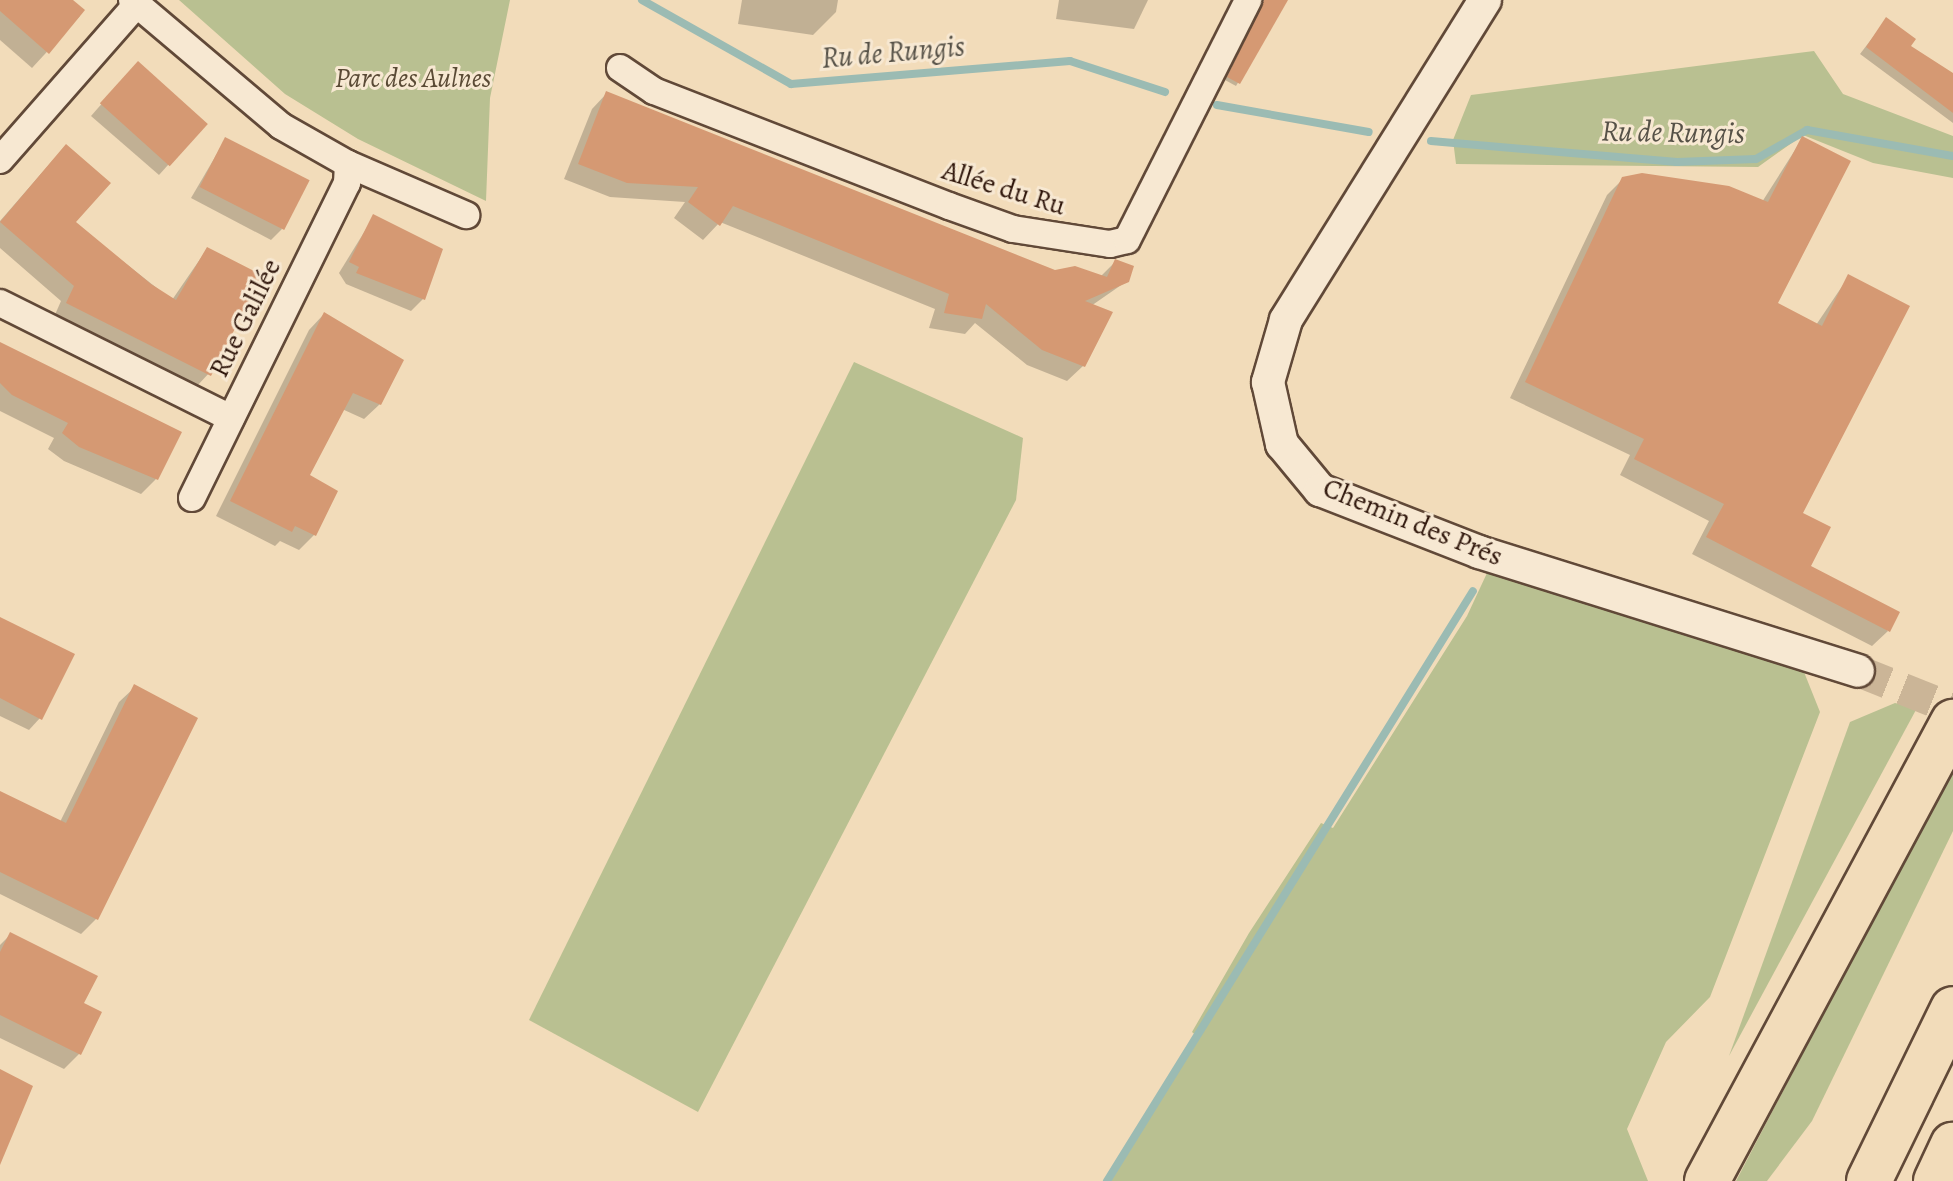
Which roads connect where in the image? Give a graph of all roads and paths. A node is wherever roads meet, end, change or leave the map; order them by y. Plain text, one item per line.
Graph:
1 (1248, 0) edge
2 (1485, 0) edge
3 (135, 2) edge
4 (620, 68) dead end
5 (0, 160) edge
6 (348, 164) junction
7 (466, 215) dead end
8 (0, 303) edge
9 (231, 418) junction
10 (192, 498) dead end
11 (1858, 671) tunnel mouth
12 (1948, 731) edge
13 (1953, 1009) edge
14 (1953, 1145) edge
15 (1707, 1181) edge
16 (1869, 1181) edge
17 (1936, 1181) edge

1 - 4 street, Allée du Ru
2 - 11 street, Chemin des Prés
3 - 5 street
3 - 6 street
6 - 7 street
6 - 9 street, Rue Galilée
8 - 9 street
9 - 10 street, Rue Galilée
12 - 15 highway
13 - 16 highway
14 - 17 highway

